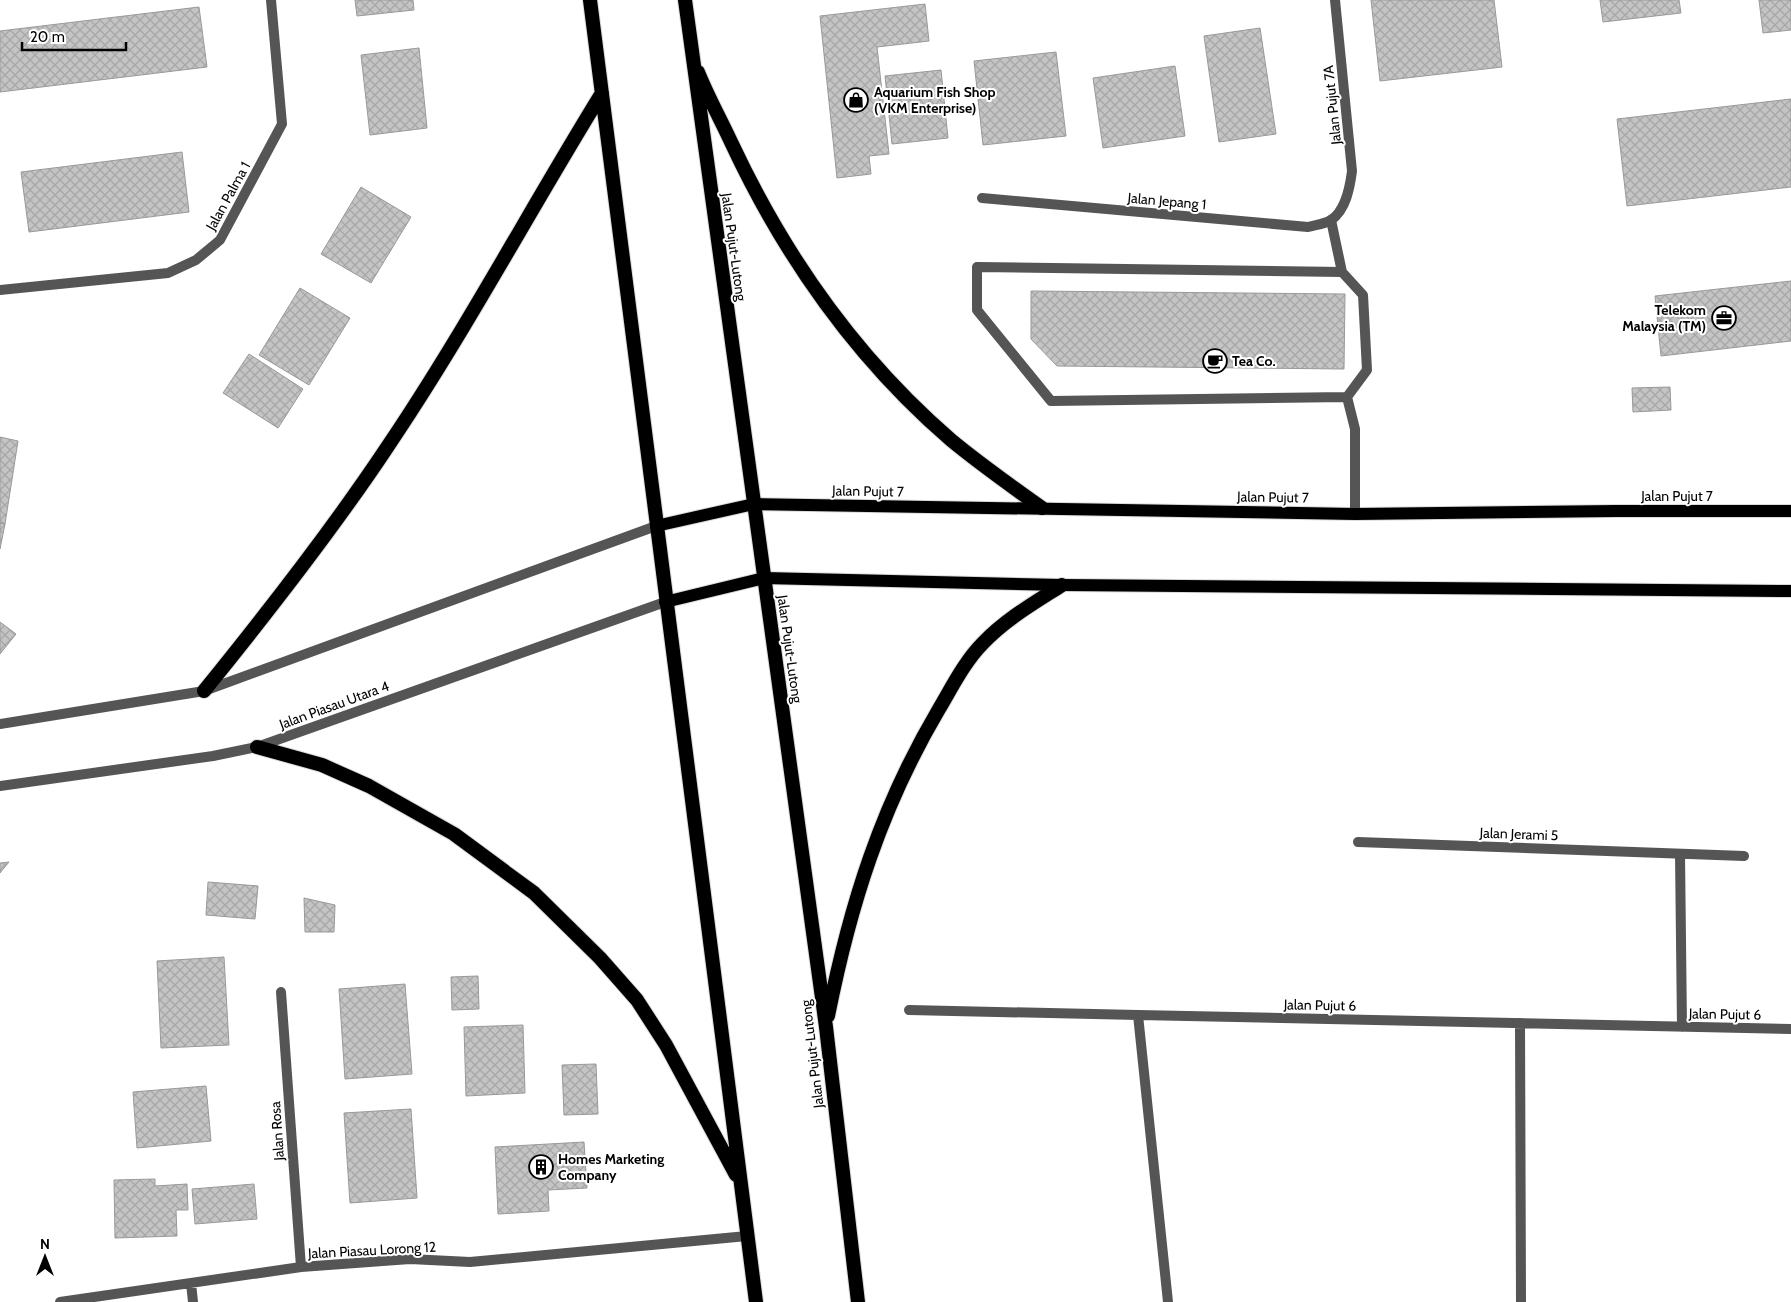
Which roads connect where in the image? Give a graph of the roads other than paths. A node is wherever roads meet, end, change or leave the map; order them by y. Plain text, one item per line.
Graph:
1 (271, 0) edge
2 (590, 0) edge
3 (686, 0) edge
4 (1335, 0) edge
5 (691, 53) junction
6 (602, 93) junction
7 (982, 198) dead end
8 (1331, 220) junction
9 (1342, 272) junction
10 (0, 290) edge
11 (1347, 397) junction
12 (754, 504) junction
13 (1042, 508) junction
14 (1791, 511) edge
15 (1355, 514) junction
16 (656, 526) junction
17 (764, 578) junction
18 (1062, 586) junction
19 (1791, 591) edge
20 (665, 602) junction
21 (204, 691) junction
22 (0, 724) edge
23 (257, 747) junction
24 (0, 786) edge
25 (1358, 842) dead end
26 (1680, 854) junction
27 (1744, 856) dead end
28 (281, 992) dead end
29 (909, 1010) dead end
30 (1138, 1015) junction
31 (1520, 1023) junction
32 (1682, 1026) junction
33 (826, 1027) junction
34 (1791, 1028) edge
35 (741, 1185) junction
36 (748, 1236) junction
37 (301, 1267) junction
38 (191, 1283) junction
39 (60, 1302) edge
40 (193, 1302) edge
41 (756, 1302) edge
42 (858, 1302) edge
43 (1168, 1302) edge
44 (1522, 1302) edge

1 - 10 street, Jalan Palma 1
2 - 6 highway
3 - 5 highway, Jalan Pujut-Lutong
4 - 8 street, Jalan Pujut 7A
5 - 12 highway, Jalan Pujut-Lutong
5 - 13 highway
6 - 16 highway
6 - 21 highway
7 - 8 street, Jalan Jepang 1
8 - 9 street
9 - 11 street
9 - 11 street
11 - 15 street
12 - 13 main road, Jalan Pujut 7
12 - 16 main road, Jalan Pujut 7
12 - 17 highway, Jalan Pujut-Lutong
13 - 15 main road, Jalan Pujut 7
14 - 15 main road, Jalan Pujut 7
16 - 20 highway
16 - 21 street
17 - 18 main road
17 - 20 main road
17 - 33 highway, Jalan Pujut-Lutong
18 - 19 main road
18 - 33 highway
20 - 23 street, Jalan Piasau Utara 4
20 - 35 highway
21 - 22 street
23 - 24 street, Jalan Piasau Utara 4
23 - 35 highway
25 - 26 street, Jalan Jerami 5
26 - 27 street, Jalan Jerami 5
26 - 32 street
28 - 37 street, Jalan Rosa
29 - 30 street, Jalan Pujut 6
30 - 31 street, Jalan Pujut 6
30 - 43 street
31 - 32 street, Jalan Pujut 6
31 - 44 street
32 - 34 street, Jalan Pujut 6
33 - 42 highway, Jalan Pujut-Lutong
35 - 36 highway
36 - 37 street, Jalan Piasau Lorong 12
36 - 41 highway
37 - 38 street, Jalan Piasau Lorong 12
38 - 39 street, Jalan Piasau Lorong 12
38 - 40 street

